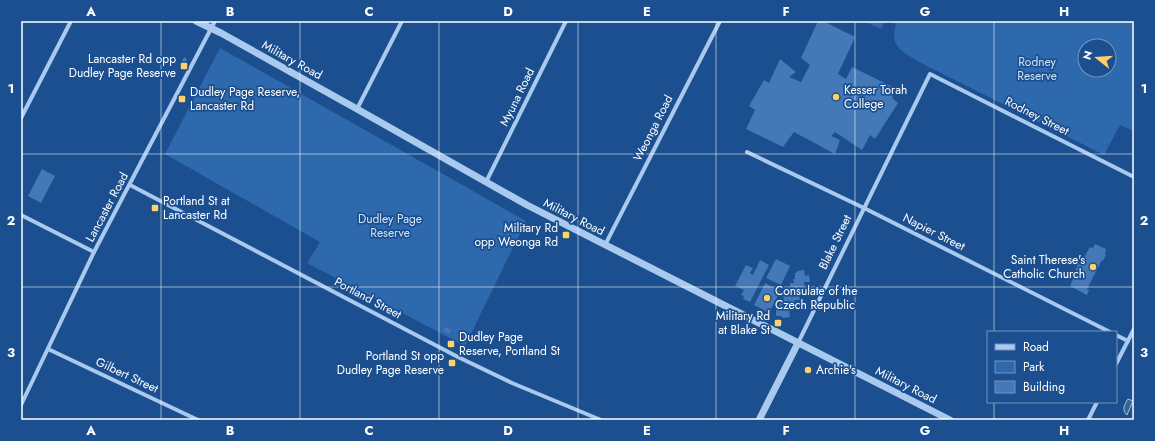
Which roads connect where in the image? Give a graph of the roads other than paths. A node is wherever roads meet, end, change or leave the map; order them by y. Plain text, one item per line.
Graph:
1 (71, 21) edge
2 (196, 21) edge
3 (215, 21) edge
4 (402, 21) edge
5 (566, 21) edge
6 (720, 21) edge
7 (211, 28) junction
8 (930, 74) joint
9 (357, 109) junction
10 (21, 118) edge
11 (747, 152) dead end
12 (1134, 177) edge
13 (486, 182) junction
14 (130, 185) junction
15 (864, 208) junction
16 (21, 215) edge
17 (604, 245) junction
18 (94, 252) junction
19 (1134, 329) edge
20 (1108, 331) edge
21 (1117, 336) edge
22 (1128, 341) junction
23 (798, 343) junction
24 (48, 349) junction
25 (1117, 362) edge
26 (1096, 403) edge
27 (21, 405) edge
28 (197, 420) edge
29 (601, 420) edge
30 (759, 420) edge
31 (950, 420) edge
32 (1088, 420) edge

1 - 10 street
2 - 7 street, Military Road
3 - 7 street, Lancaster Road
4 - 9 street
5 - 13 street, Myuna Road
6 - 17 street, Weonga Road
7 - 9 street, Military Road
7 - 14 street, Lancaster Road
8 - 12 street, Rodney Street
8 - 15 street, Blake Street
9 - 13 street, Military Road
11 - 15 street, Napier Street
13 - 17 street, Military Road
14 - 18 street, Lancaster Road
14 - 29 street, Portland Street
15 - 20 street, Napier Street
15 - 23 street, Blake Street
16 - 18 street
17 - 23 street, Military Road
18 - 24 street, Lancaster Road
19 - 22 street
21 - 22 street
22 - 25 street
23 - 30 street, Blake Street
23 - 31 street, Military Road
24 - 27 street, Lancaster Road
24 - 28 street, Gilbert Street
26 - 32 street

